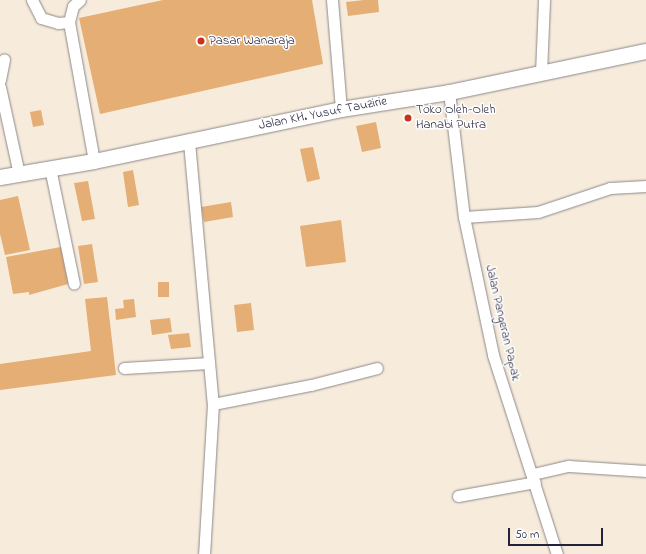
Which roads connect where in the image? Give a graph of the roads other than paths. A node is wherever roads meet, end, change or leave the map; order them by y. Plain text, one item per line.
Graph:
1 (32, 0) edge
2 (80, 0) edge
3 (332, 0) edge
4 (544, 0) edge
5 (69, 22) junction
6 (646, 51) edge
7 (4, 59) dead end
8 (541, 73) junction
9 (0, 80) edge
10 (0, 87) edge
11 (449, 92) junction
12 (341, 109) junction
13 (190, 142) junction
14 (94, 161) junction
15 (50, 168) junction
16 (19, 174) junction
17 (0, 177) edge
18 (646, 186) edge
19 (464, 217) junction
20 (74, 284) dead end
21 (209, 363) junction
22 (124, 368) dead end
23 (377, 368) dead end
24 (213, 404) junction
25 (646, 470) edge
26 (534, 478) junction
27 (458, 496) dead end
28 (204, 554) edge
29 (557, 554) edge

1 - 5 street
2 - 5 street
3 - 12 street
4 - 8 street
5 - 14 street
6 - 8 main road, Jalan KH. Yusuf Tauzirie
7 - 9 street
8 - 11 main road, Jalan KH. Yusuf Tauzirie
10 - 16 street
11 - 12 main road, Jalan KH. Yusuf Tauzirie
11 - 19 street, Jalan Pangeran Papak
12 - 13 main road, Jalan KH. Yusuf Tauzirie
13 - 14 main road, Jalan KH. Yusuf Tauzirie
13 - 21 street
14 - 15 main road, Jalan KH. Yusuf Tauzirie
15 - 16 main road, Jalan KH. Yusuf Tauzirie
15 - 20 street
16 - 17 main road, Jalan KH. Yusuf Tauzirie
18 - 19 street
19 - 26 street, Jalan Pangeran Papak
21 - 22 street
21 - 24 street
23 - 24 street
24 - 28 street
25 - 26 street
26 - 27 street
26 - 29 street, Jalan Pangeran Papak

